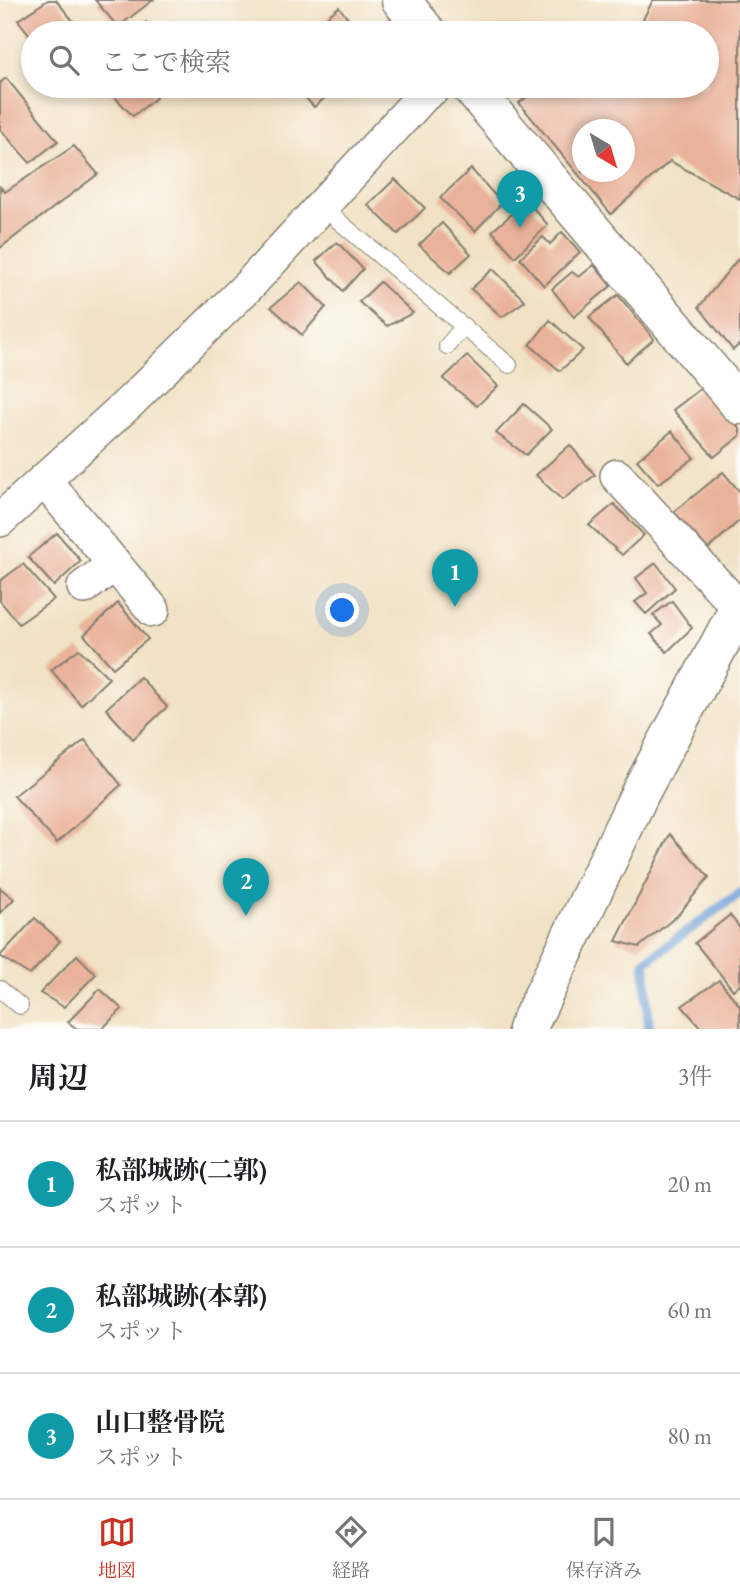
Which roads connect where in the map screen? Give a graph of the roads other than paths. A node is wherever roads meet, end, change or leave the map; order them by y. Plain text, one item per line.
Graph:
1 (401, 0) edge
2 (418, 21) edge
3 (421, 98) edge
4 (480, 98) edge
5 (322, 207) junction
6 (464, 326) junction
7 (447, 346) dead end
8 (509, 365) dead end
9 (740, 405) edge
10 (617, 476) dead end
11 (44, 480) junction
12 (0, 520) edge
13 (115, 564) junction
14 (84, 587) dead end
15 (740, 607) edge
16 (153, 610) dead end
17 (0, 989) edge
18 (20, 1006) dead end
19 (527, 1029) edge

1 - 2 street
3 - 5 street
4 - 9 street
5 - 6 lane
5 - 11 street
6 - 7 lane
6 - 8 lane
10 - 15 street
11 - 12 street
11 - 13 street
13 - 14 street
13 - 16 street
15 - 19 street
17 - 18 lane

